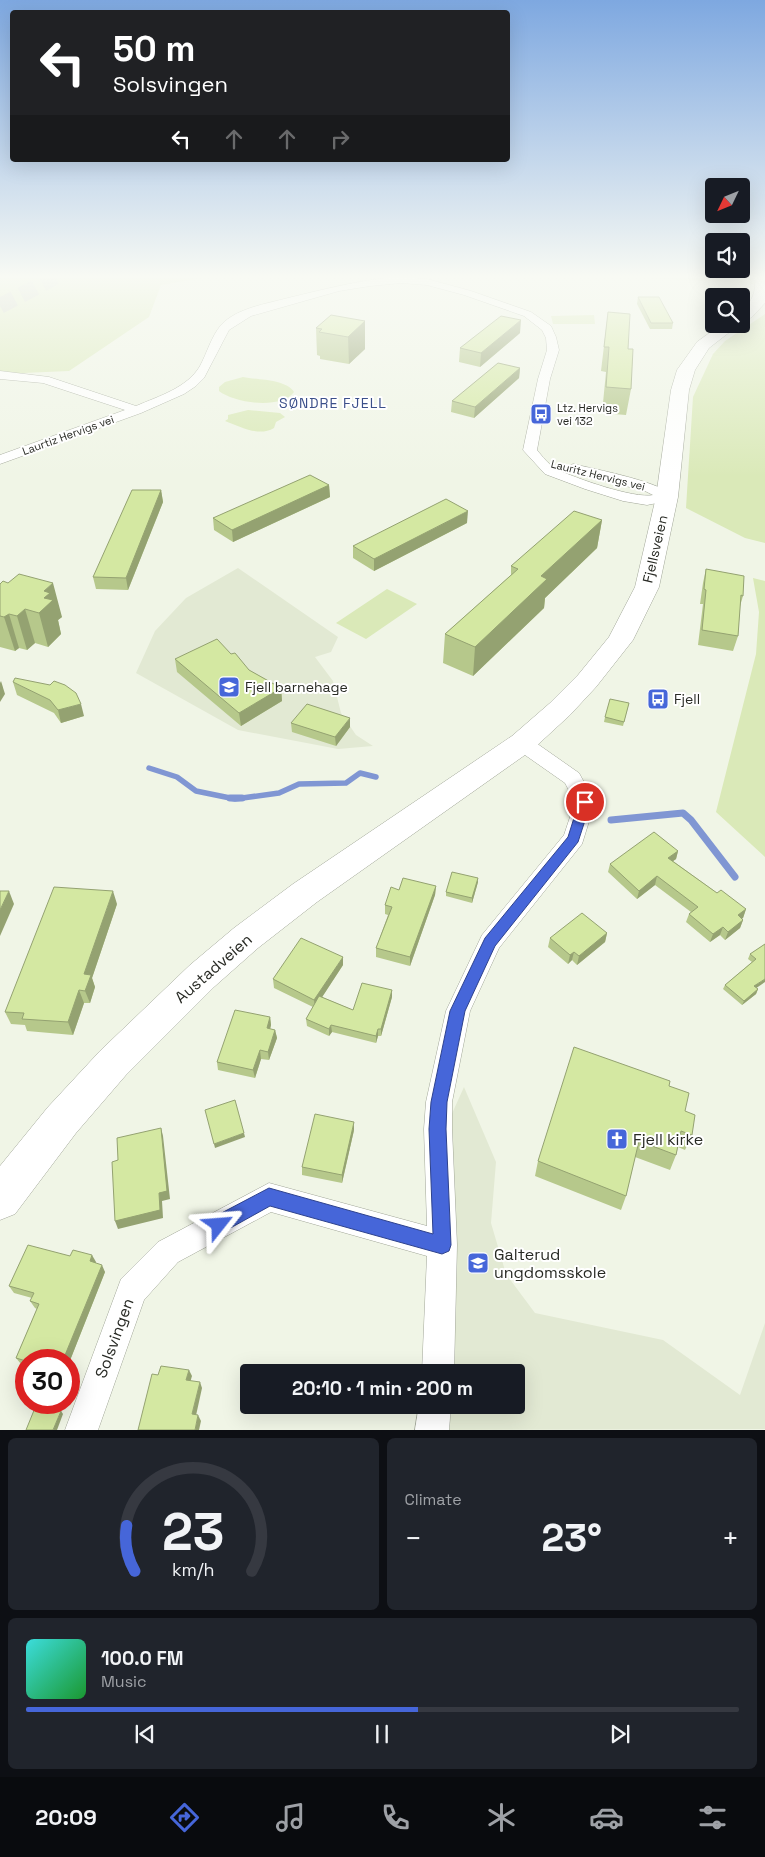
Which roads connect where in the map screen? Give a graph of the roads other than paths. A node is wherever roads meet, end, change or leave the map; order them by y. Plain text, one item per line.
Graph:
1 (216, 344) edge
2 (552, 344) edge
3 (705, 344) edge
4 (0, 375) edge
5 (137, 410) junction
6 (0, 460) edge
7 (667, 497) junction
8 (522, 743) junction
9 (466, 783) joint
10 (0, 1199) edge
11 (442, 1245) junction
12 (438, 1364) edge
13 (433, 1414) edge
14 (81, 1430) edge
15 (432, 1430) edge

1 - 5 street, Lauritz Hervigs vei
2 - 7 street, Lauritz Hervigs vei
3 - 7 main road, Fjellsveien
4 - 5 street
5 - 6 street, Laurtiz Hervigs vei
7 - 8 main road, Fjellsveien
8 - 9 main road, Fjellsveien
8 - 11 street
9 - 10 main road, Austadveien
11 - 12 street
11 - 14 street, Solsvingen
13 - 15 street

